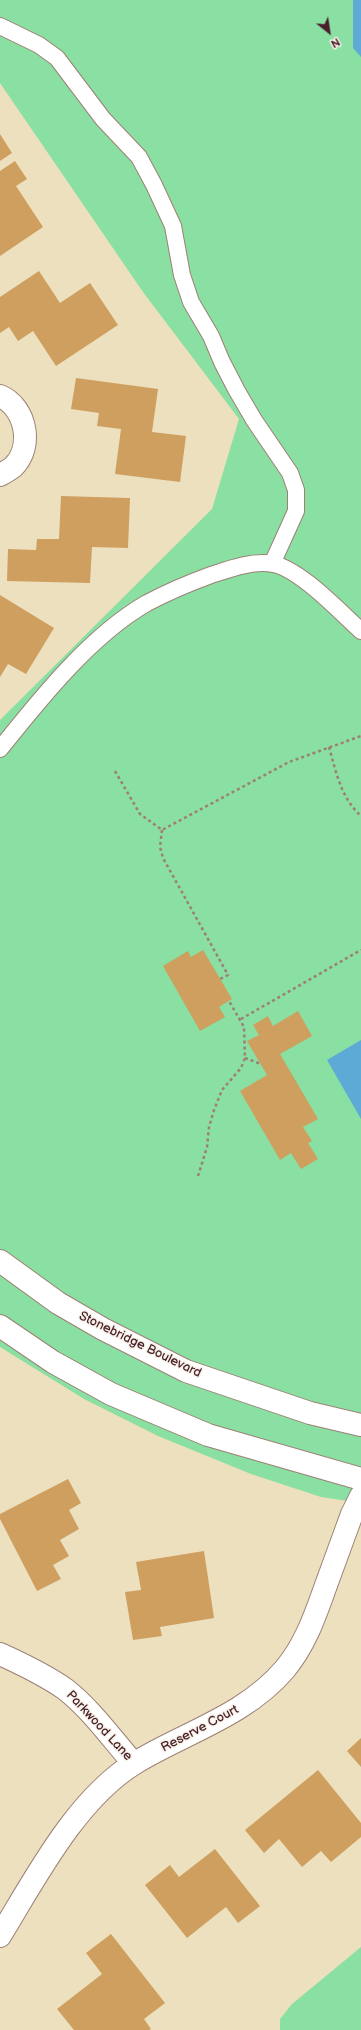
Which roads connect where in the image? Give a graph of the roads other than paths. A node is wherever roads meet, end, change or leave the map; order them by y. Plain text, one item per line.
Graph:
1 (0, 26) edge
2 (0, 396) edge
3 (0, 476) edge
4 (272, 564) junction
5 (361, 631) edge
6 (0, 749) edge
7 (0, 1261) edge
8 (0, 1326) edge
9 (361, 1425) edge
10 (361, 1479) edge
11 (361, 1496) edge
12 (0, 1654) edge
13 (134, 1764) junction
14 (0, 1936) edge

1 - 4 lane
2 - 3 street
4 - 5 lane
4 - 6 lane
7 - 9 street, Stonebridge Boulevard
8 - 10 street
11 - 13 street, Reserve Court
12 - 13 street, Parkwood Lane
13 - 14 street, Reserve Court

